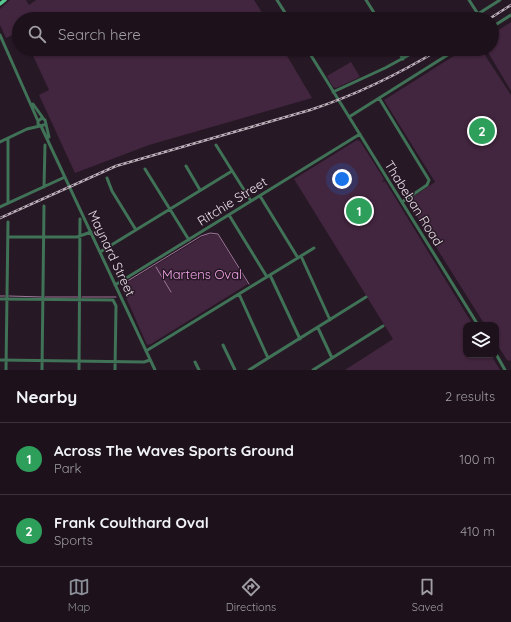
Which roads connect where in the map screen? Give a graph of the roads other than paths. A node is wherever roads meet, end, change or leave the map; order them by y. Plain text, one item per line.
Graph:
1 (4, 0) edge
2 (277, 0) edge
3 (469, 0) edge
4 (500, 0) edge
5 (368, 1) edge
6 (0, 3) edge
7 (285, 12) edge
8 (374, 12) edge
9 (477, 12) edge
10 (481, 12) edge
11 (511, 15) edge
12 (499, 23) edge
13 (0, 31) edge
14 (1, 36) edge
15 (311, 56) edge
16 (401, 56) edge
17 (408, 56) edge
18 (445, 56) edge
19 (403, 59) junction
20 (333, 92) junction
21 (379, 98) junction
22 (30, 99) junction
23 (349, 116) junction
24 (43, 118) junction
25 (38, 121) junction
26 (46, 124) junction
27 (40, 126) junction
28 (28, 129) junction
29 (360, 134) junction
30 (8, 138) junction
31 (0, 142) edge
32 (45, 145) dead end
33 (51, 145) junction
34 (216, 145) dead end
35 (186, 166) dead end
36 (145, 169) dead end
37 (232, 171) junction
38 (65, 177) junction
39 (107, 178) dead end
40 (44, 187) junction
41 (200, 190) junction
42 (260, 196) junction
43 (251, 202) junction
44 (402, 202) junction
45 (8, 203) junction
46 (44, 206) dead end
47 (0, 207) edge
48 (170, 209) junction
49 (229, 215) junction
50 (80, 219) dead end
51 (8, 222) dead end
52 (136, 230) junction
53 (91, 232) junction
54 (8, 237) junction
55 (44, 237) junction
56 (80, 237) junction
57 (189, 240) junction
58 (314, 248) dead end
59 (100, 252) junction
60 (299, 257) junction
61 (269, 276) junction
62 (115, 285) junction
63 (239, 294) junction
64 (366, 298) dead end
65 (0, 299) edge
66 (7, 299) junction
67 (43, 299) junction
68 (80, 300) junction
69 (330, 320) junction
70 (476, 322) edge
71 (383, 326) dead end
72 (318, 328) junction
73 (300, 339) junction
74 (223, 345) dead end
75 (146, 351) junction
76 (268, 358) junction
77 (332, 358) junction
78 (499, 358) edge
79 (0, 360) edge
80 (7, 360) junction
81 (43, 360) junction
82 (150, 360) junction
83 (79, 361) junction
84 (115, 361) junction
85 (195, 362) dead end
86 (503, 365) junction
87 (6, 370) edge
88 (42, 370) edge
89 (79, 370) edge
90 (115, 370) edge
91 (155, 370) edge
92 (199, 370) edge
93 (235, 370) edge
94 (249, 370) edge
95 (313, 370) edge
96 (505, 370) edge
97 (509, 370) edge

1 - 6 main road
2 - 7 street
3 - 9 street
4 - 10 street
5 - 8 street
11 - 12 street
13 - 14 street
14 - 22 street
15 - 20 street, Thabeban Road
16 - 19 street
17 - 19 street
18 - 21 street
19 - 20 street
20 - 23 street, Thabeban Road
21 - 23 street
21 - 44 street
22 - 24 street
22 - 25 street
23 - 29 street, Thabeban Road
24 - 25 street
24 - 26 street, Maynard Street
25 - 27 street, Maynard Street
25 - 28 street
26 - 27 street
26 - 33 street, Maynard Street
27 - 28 street
27 - 33 street, Maynard Street
28 - 30 street
29 - 42 street, Ritchie Street
29 - 44 street, Thabeban Road
30 - 31 street
30 - 45 street
32 - 40 street
33 - 38 street, Maynard Street
34 - 37 street
35 - 41 street
36 - 48 street
37 - 41 street
37 - 43 street
38 - 40 street
38 - 53 street, Maynard Street
39 - 52 street
40 - 45 street
41 - 48 street
42 - 43 street, Ritchie Street
42 - 60 street
43 - 49 street, Ritchie Street
44 - 70 street, Thabeban Road
45 - 47 street
46 - 55 street
48 - 52 street
48 - 57 street
49 - 57 street, Ritchie Street
49 - 61 street
50 - 56 street
51 - 54 street
52 - 59 street
53 - 56 street
53 - 59 street, Maynard Street
54 - 55 street
54 - 66 street
55 - 56 street
55 - 67 street
56 - 68 street
57 - 62 street, Ritchie Street
58 - 60 street
59 - 62 street, Maynard Street
60 - 61 street
60 - 69 street
61 - 63 street
61 - 73 street
62 - 75 street, Maynard Street
63 - 75 street
63 - 76 street
64 - 69 street
65 - 66 street
66 - 67 street
66 - 80 street
67 - 68 street
67 - 81 street
68 - 83 street
68 - 84 street
69 - 72 street
71 - 77 street
72 - 73 street
72 - 77 street
73 - 76 street
74 - 93 street
75 - 82 street, Maynard Street
76 - 94 street
77 - 95 street
78 - 86 street
79 - 80 street
80 - 81 street
80 - 87 street
81 - 83 street
81 - 88 street
82 - 84 street
82 - 91 street, Maynard Street
83 - 84 street
83 - 89 street
84 - 90 street
85 - 92 street
86 - 96 street
86 - 97 street

